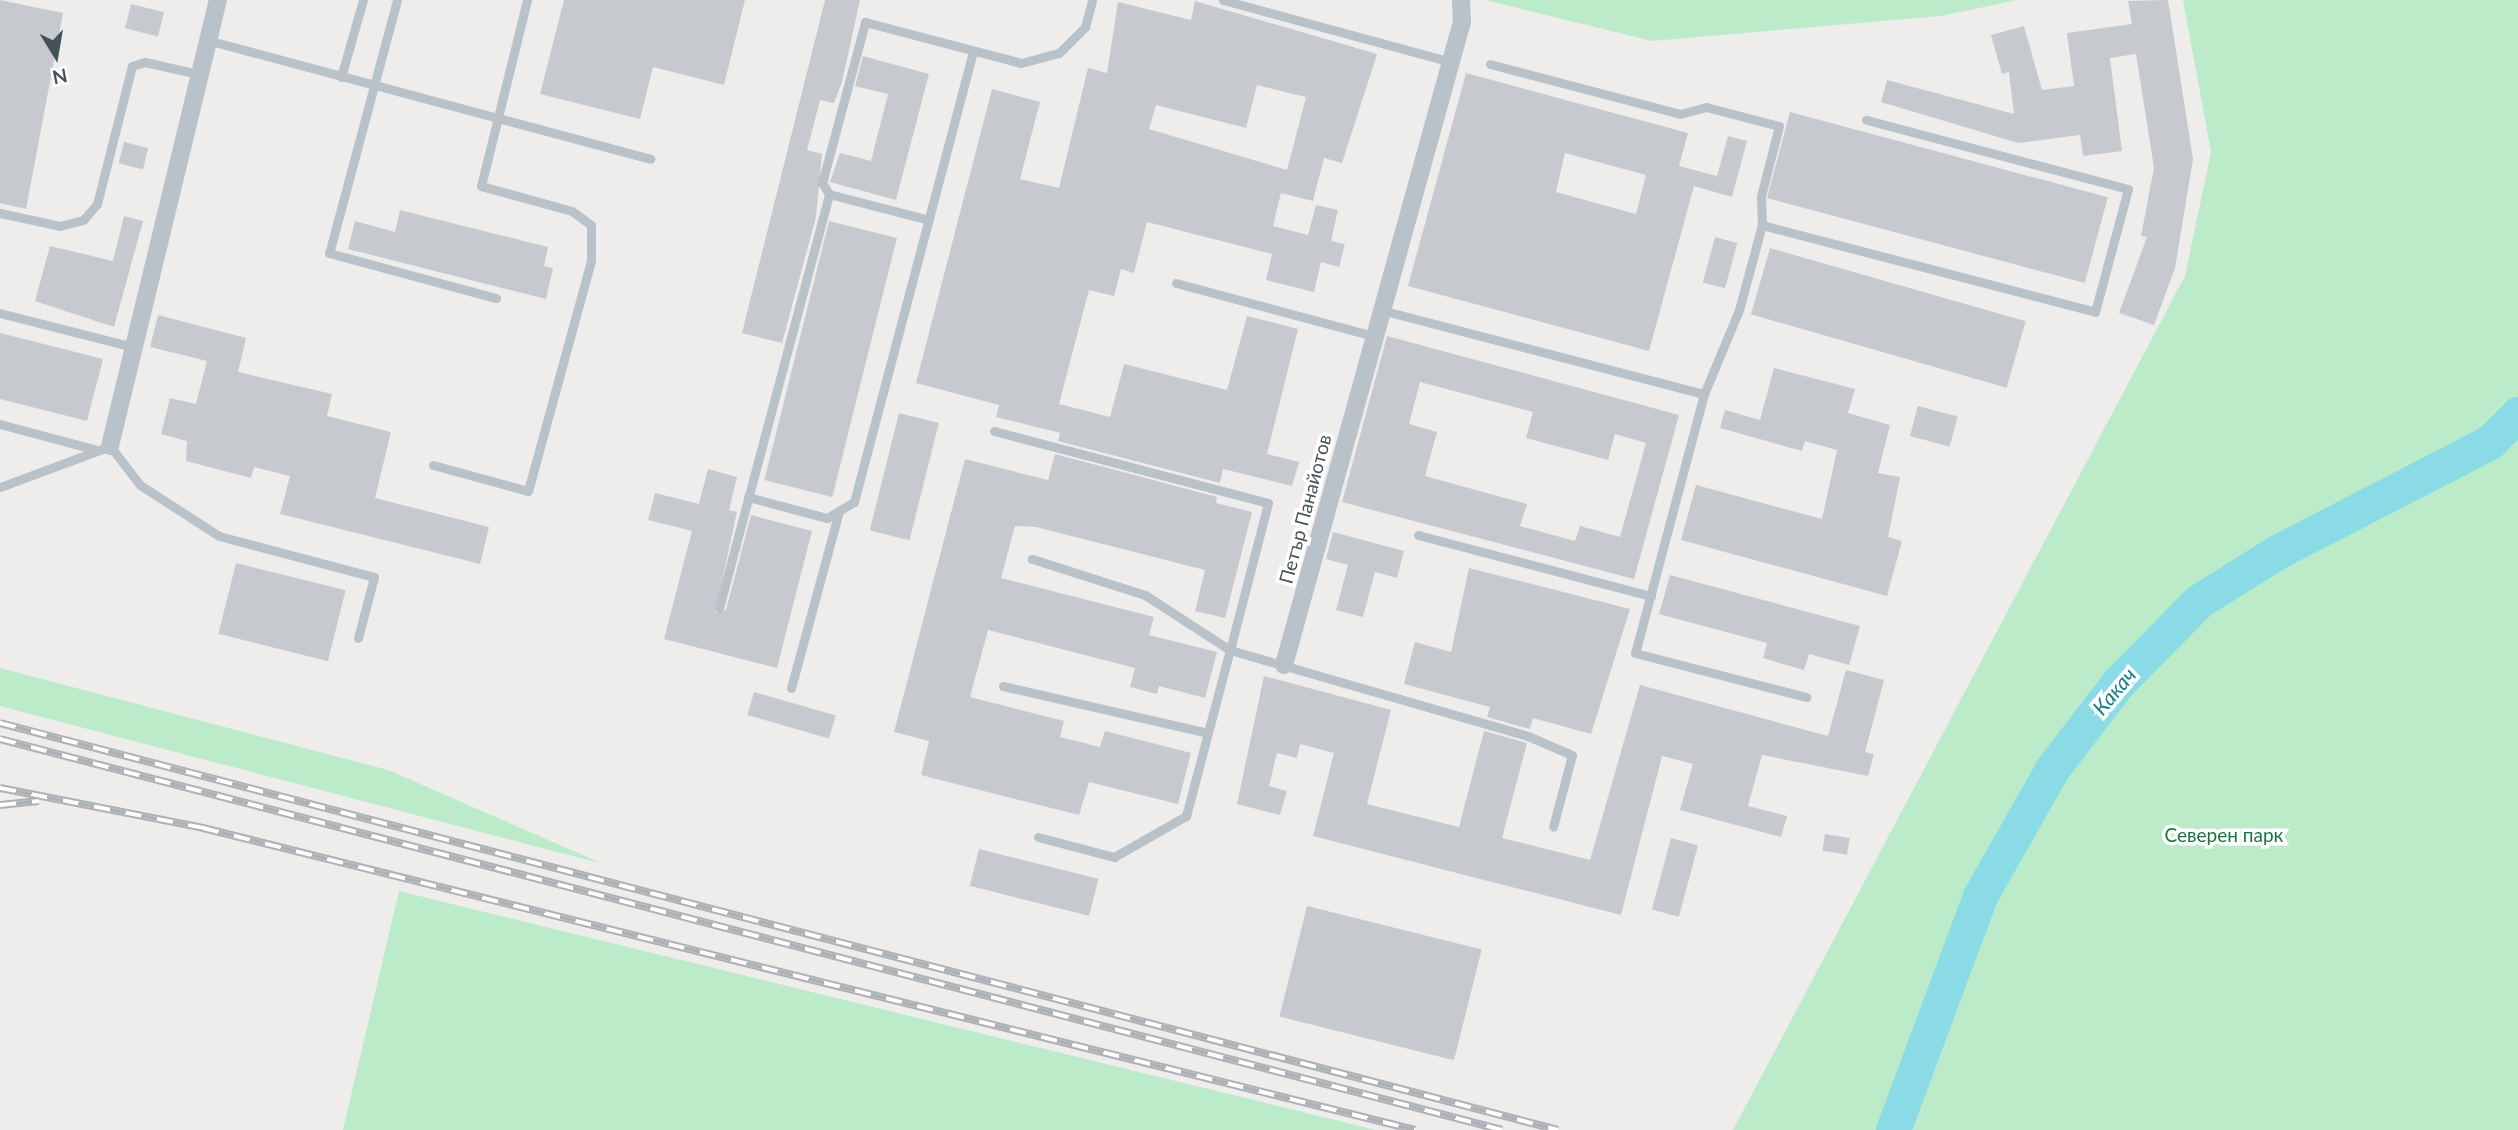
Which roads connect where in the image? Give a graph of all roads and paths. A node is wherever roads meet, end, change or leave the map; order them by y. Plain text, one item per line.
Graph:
1 (218, 0) edge
2 (363, 0) edge
3 (397, 0) edge
4 (527, 0) edge
5 (1092, 0) edge
6 (1223, 0) edge
7 (1461, 0) edge
8 (207, 40) junction
9 (974, 51) junction
10 (1451, 62) junction
11 (1490, 64) dead end
12 (198, 74) junction
13 (341, 77) junction
14 (374, 86) junction
15 (498, 119) junction
16 (1866, 120) dead end
17 (650, 159) dead end
18 (829, 194) junction
19 (0, 213) edge
20 (929, 220) junction
21 (1762, 225) junction
22 (1176, 283) dead end
23 (496, 298) dead end
24 (1381, 310) junction
25 (0, 313) edge
26 (1374, 336) junction
27 (133, 347) junction
28 (1704, 394) junction
29 (0, 424) edge
30 (993, 431) dead end
31 (104, 448) junction
32 (433, 465) dead end
33 (0, 487) edge
34 (748, 497) junction
35 (839, 510) junction
36 (1418, 535) dead end
37 (1032, 559) dead end
38 (1651, 596) junction
39 (719, 608) dead end
40 (358, 638) dead end
41 (1230, 650) junction
42 (1284, 665) junction
43 (1003, 687) dead end
44 (792, 688) dead end
45 (1806, 697) dead end
46 (1208, 733) junction
47 (1553, 827) dead end
48 (1038, 837) dead end

1 - 8 street
2 - 13 lane
3 - 14 lane
4 - 15 lane
5 - 9 lane
6 - 10 lane
7 - 10 street, Петър Панайотов
8 - 12 street
8 - 13 lane
9 - 18 lane
9 - 20 lane
10 - 24 street, Петър Панайотов
11 - 21 lane
12 - 19 lane
12 - 27 street
13 - 14 lane
14 - 15 lane
14 - 23 lane
15 - 17 lane
15 - 32 lane
16 - 21 lane
18 - 20 lane
18 - 34 lane
20 - 35 lane
21 - 28 lane
22 - 26 lane
24 - 26 street, Петър Панайотов
24 - 28 lane
25 - 27 lane
26 - 42 street, Петър Панайотов
27 - 31 street
28 - 38 lane
29 - 31 lane
30 - 41 lane
31 - 33 lane
31 - 40 lane
34 - 35 lane
34 - 39 lane
35 - 44 lane
36 - 38 lane
37 - 41 lane
38 - 45 lane
41 - 42 lane
41 - 46 lane
42 - 47 lane
43 - 46 lane
46 - 48 lane

